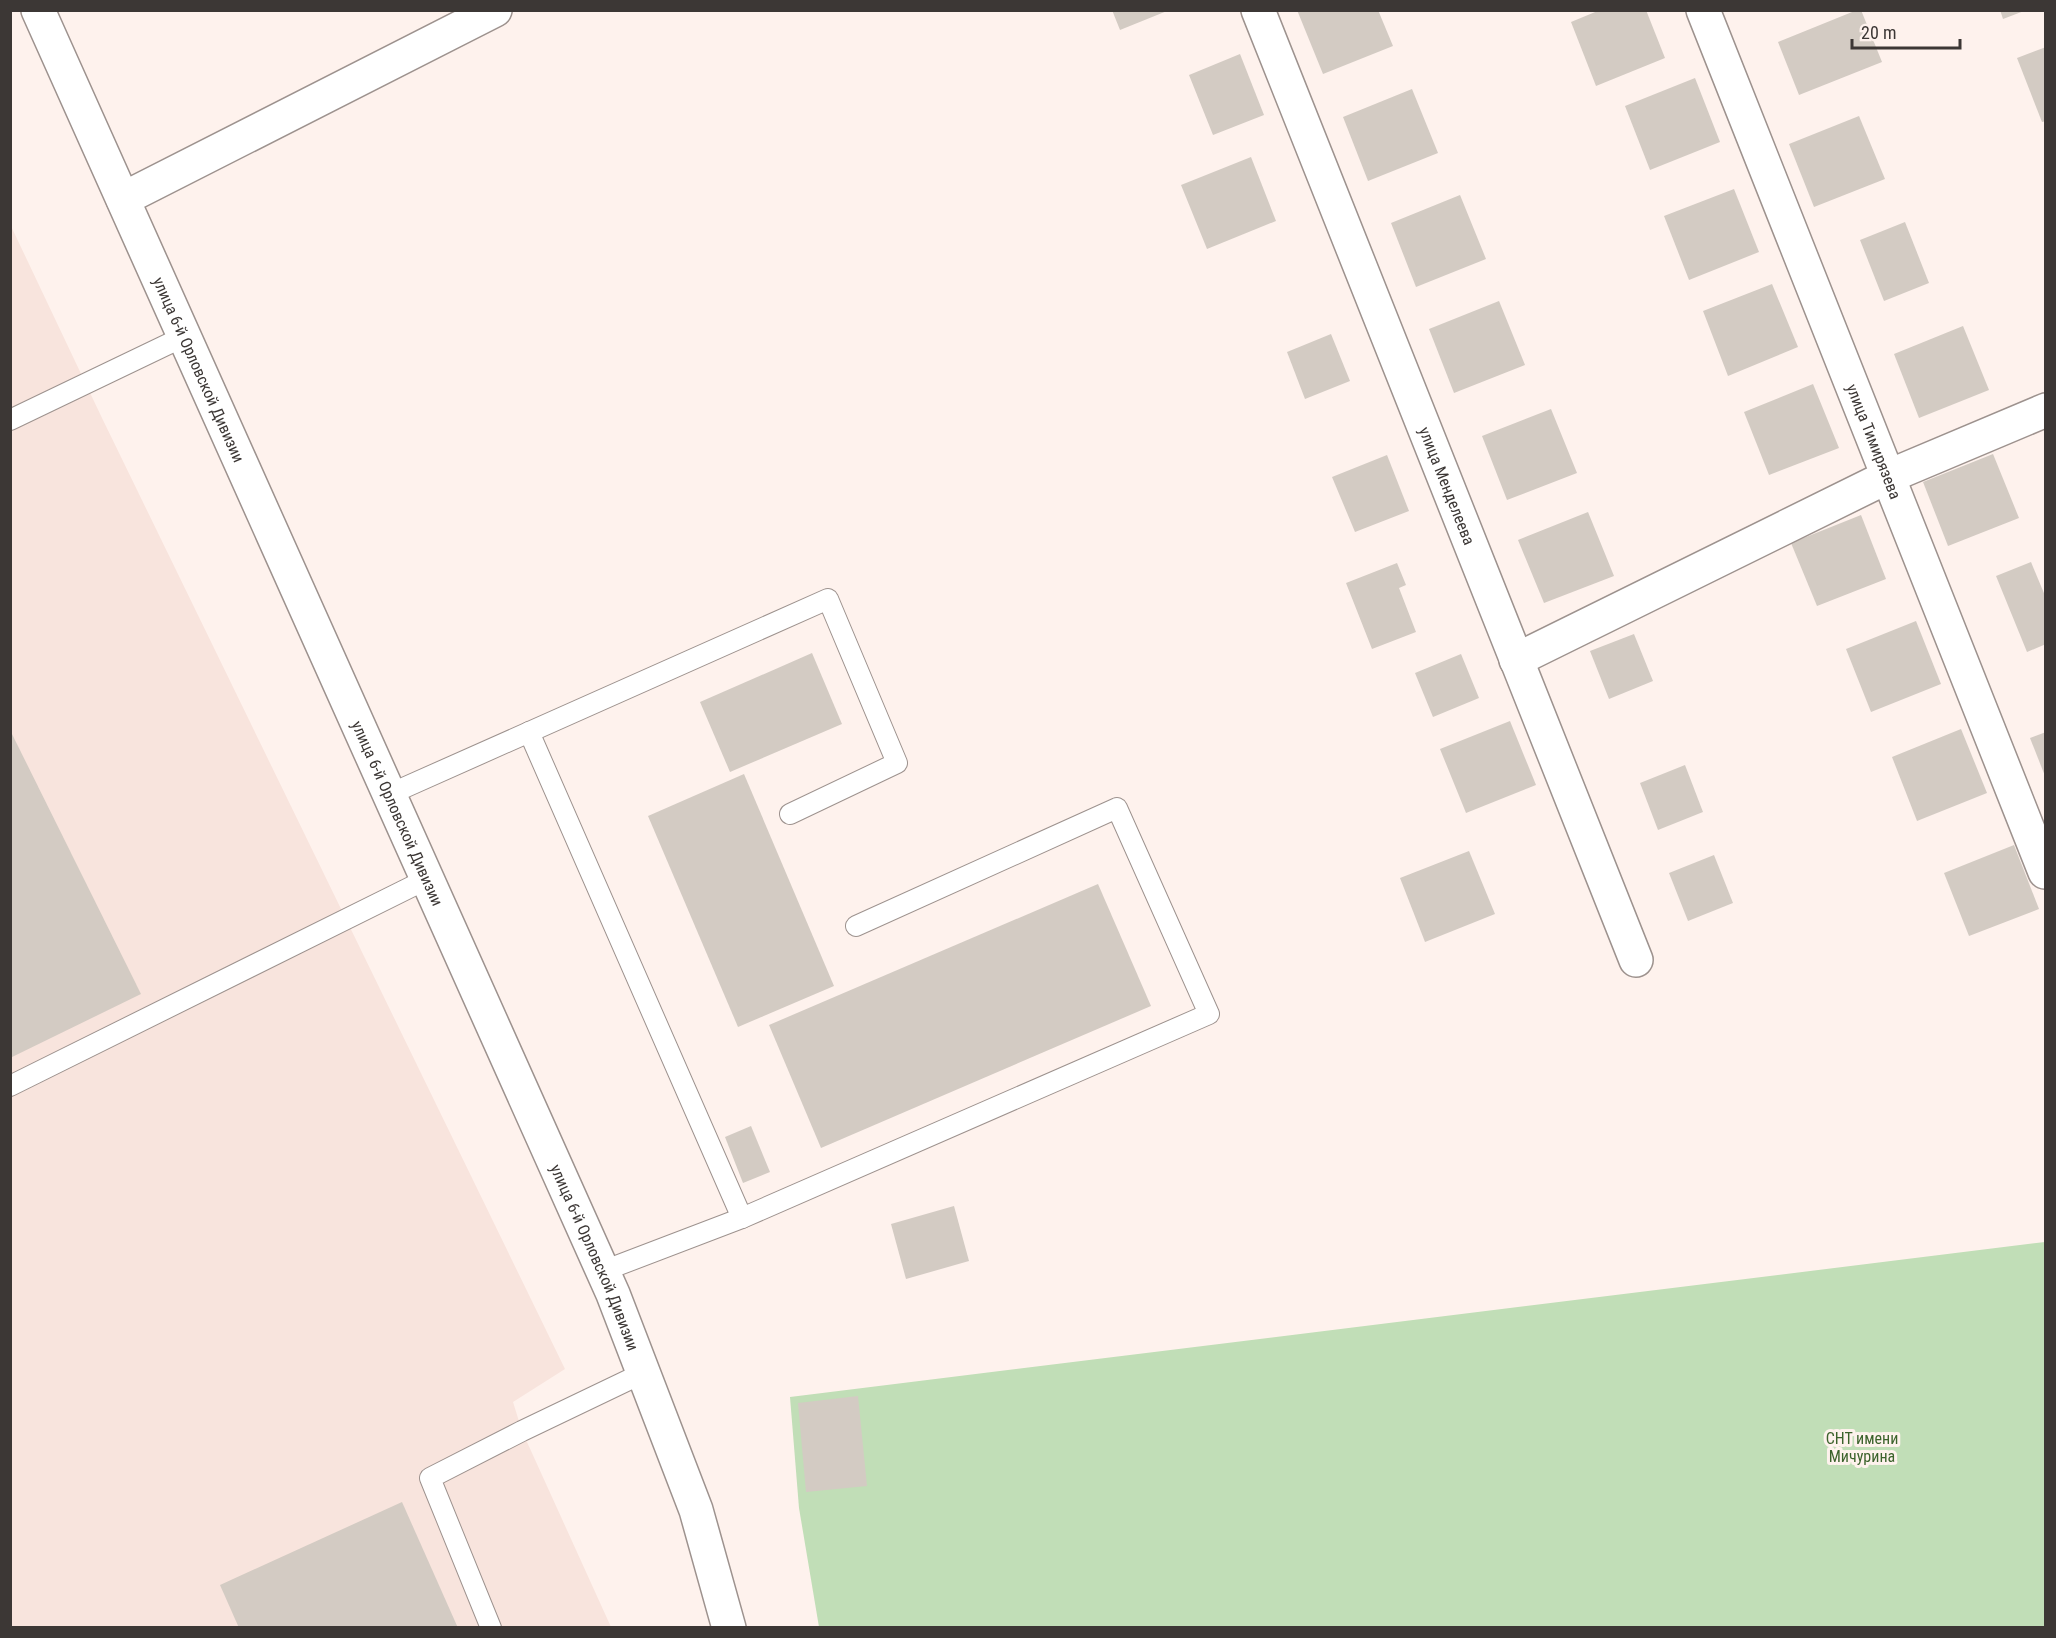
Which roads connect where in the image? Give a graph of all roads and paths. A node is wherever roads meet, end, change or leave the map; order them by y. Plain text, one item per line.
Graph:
1 (38, 10) edge
2 (495, 10) edge
3 (1258, 10) edge
4 (1703, 10) edge
5 (123, 199) junction
6 (185, 336) junction
7 (2046, 410) edge
8 (10, 420) edge
9 (1887, 477) junction
10 (1516, 660) junction
11 (529, 732) junction
12 (390, 794) junction
13 (790, 814) dead end
14 (2045, 872) edge
15 (427, 879) junction
16 (856, 926) dead end
17 (1636, 960) dead end
18 (10, 1086) edge
19 (742, 1218) junction
20 (603, 1271) junction
21 (643, 1373) junction
22 (491, 1628) edge
23 (729, 1628) edge

1 - 5 street, улица 6-й Орловской Дивизии
2 - 5 street
3 - 10 street, улица Менделеева
4 - 9 street, улица Тимирязева
5 - 6 street, улица 6-й Орловской Дивизии
6 - 8 lane
6 - 12 street, улица 6-й Орловской Дивизии
7 - 9 street
9 - 10 street
9 - 14 street, улица Тимирязева
10 - 17 street, улица Менделеева
11 - 12 lane
11 - 13 lane
11 - 19 lane
12 - 15 street, улица 6-й Орловской Дивизии
15 - 18 lane
15 - 20 street, улица 6-й Орловской Дивизии
16 - 19 lane
19 - 20 lane
20 - 21 street, улица 6-й Орловской Дивизии
21 - 22 lane
21 - 23 street, улица 6-й Орловской Дивизии

